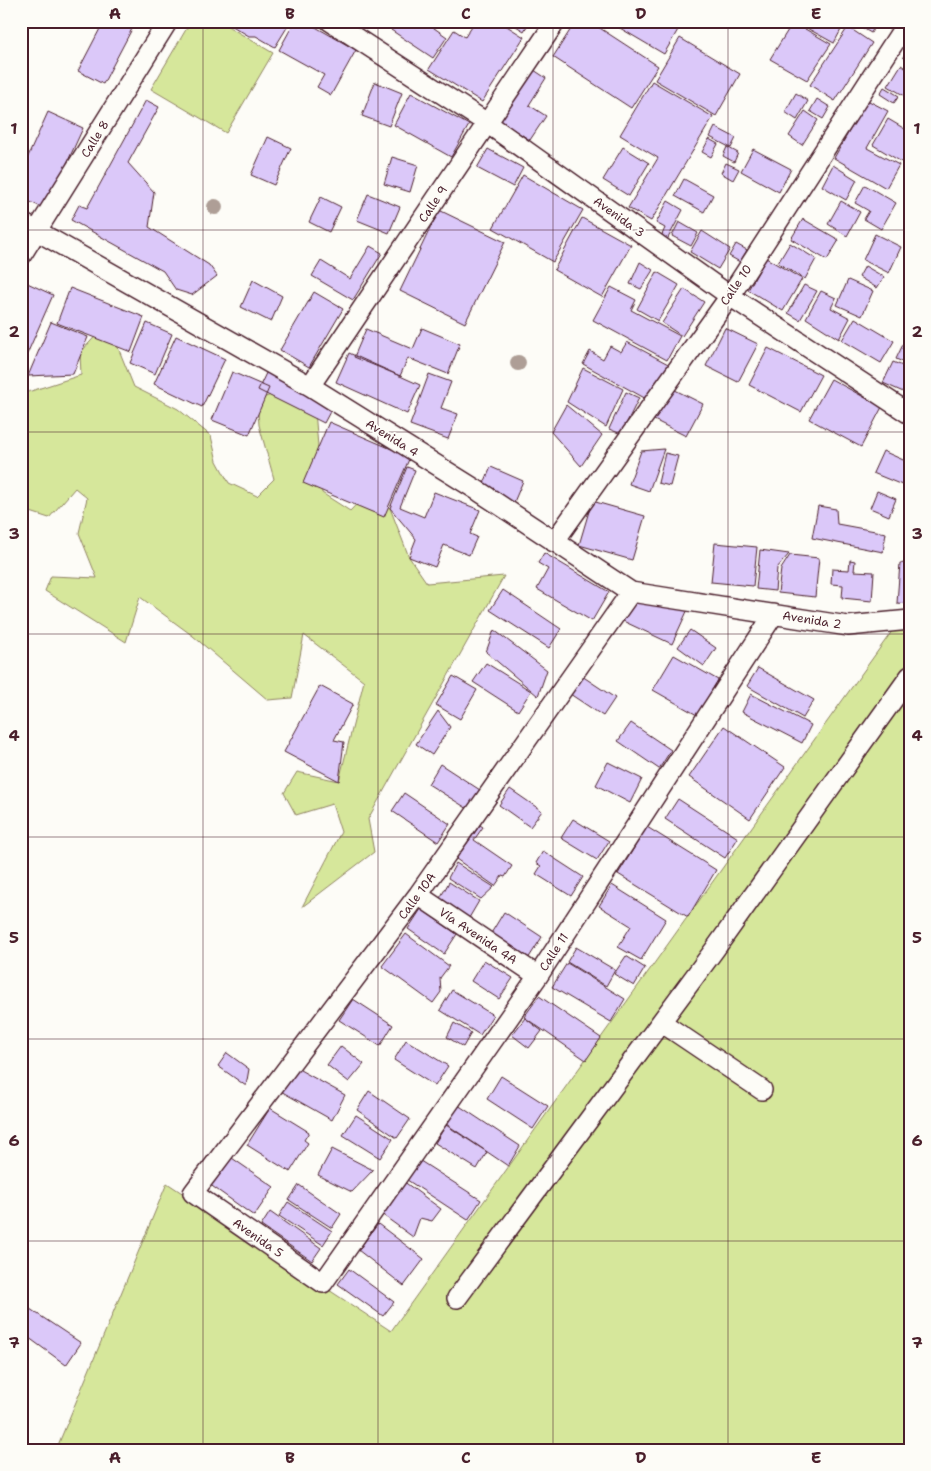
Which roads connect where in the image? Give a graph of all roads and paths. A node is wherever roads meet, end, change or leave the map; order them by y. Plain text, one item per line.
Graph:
1 (168, 21) edge
2 (330, 21) edge
3 (556, 21) edge
4 (908, 21) edge
5 (488, 122) junction
6 (29, 227) edge
7 (21, 256) edge
8 (730, 296) junction
9 (310, 386) junction
10 (908, 413) dead end
11 (554, 542) junction
12 (631, 592) junction
13 (774, 614) junction
14 (910, 620) edge
15 (910, 676) edge
16 (418, 895) junction
17 (538, 976) junction
18 (661, 1022) junction
19 (762, 1090) dead end
20 (193, 1193) joint
21 (323, 1282) joint
22 (457, 1298) dead end

1 - 6 street, Calle 8
2 - 5 street, Avenida 3
3 - 5 street, Calle 9
4 - 8 street, Calle 10
5 - 8 street, Avenida 3
5 - 9 street, Calle 9
6 - 7 street, Calle 8
6 - 9 street, Avenida 4
8 - 10 street, Avenida 3
8 - 11 street, Calle 10
9 - 11 street, Avenida 4
11 - 12 street, Avenida 4
12 - 13 street, Avenida 4
12 - 16 street, Calle 10A
13 - 14 street, Avenida 2
13 - 17 street, Calle 11
15 - 18 street
16 - 17 street, Vía Avenida 4A
16 - 20 street, Calle 10A
17 - 21 street, Calle 11
18 - 19 street
18 - 22 street
20 - 21 street, Avenida 5

